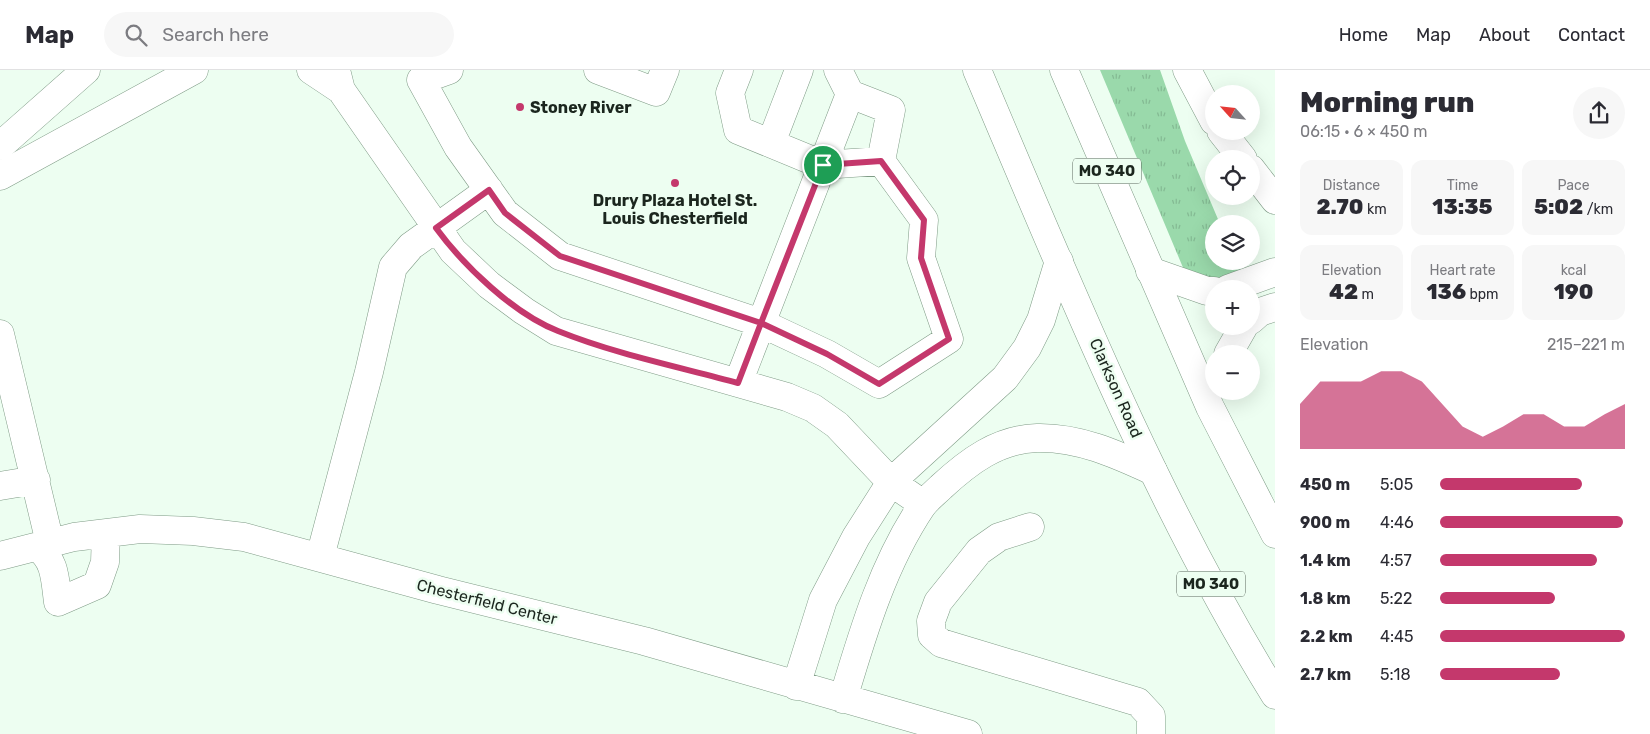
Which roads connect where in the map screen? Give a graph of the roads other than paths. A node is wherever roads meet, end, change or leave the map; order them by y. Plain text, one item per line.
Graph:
1 (86, 70) edge
2 (194, 70) edge
3 (311, 70) edge
4 (449, 70) edge
5 (665, 70) edge
6 (739, 70) edge
7 (799, 70) edge
8 (838, 70) edge
9 (977, 70) edge
10 (1064, 70) edge
11 (1187, 70) edge
12 (604, 71) edge
13 (339, 80) edge
14 (850, 94) junction
15 (1205, 104) edge
16 (771, 143) junction
17 (0, 146) edge
18 (881, 161) junction
19 (823, 165) junction
20 (0, 176) edge
21 (1260, 181) edge
22 (489, 190) junction
23 (1275, 200) edge
24 (436, 228) junction
25 (1060, 261) junction
26 (1150, 271) junction
27 (1275, 272) edge
28 (1253, 280) edge
29 (1205, 290) edge
30 (1275, 307) edge
31 (1260, 312) edge
32 (761, 323) junction
33 (0, 334) edge
34 (738, 383) junction
35 (1205, 385) edge
36 (1212, 400) edge
37 (1153, 471) junction
38 (36, 480) junction
39 (891, 482) junction
40 (0, 486) edge
41 (923, 504) junction
42 (1030, 527) dead end
43 (106, 533) junction
44 (1275, 534) edge
45 (44, 545) junction
46 (0, 556) edge
47 (320, 557) junction
48 (796, 686) junction
49 (1275, 695) edge
50 (843, 699) junction
51 (968, 734) edge
52 (1151, 734) edge

1 - 17 main road
2 - 20 main road
3 - 13 main road
4 - 22 main road
5 - 12 main road
6 - 16 main road
7 - 16 main road
8 - 14 main road
9 - 25 main road, Clarkson Road / MO 340
10 - 26 main road, MO 340
11 - 15 main road
13 - 24 main road
14 - 18 main road
14 - 19 main road
16 - 19 main road
18 - 19 main road
18 - 32 main road
19 - 32 main road
21 - 23 main road
22 - 24 main road
22 - 32 main road
24 - 34 main road
24 - 47 main road
25 - 37 main road, Clarkson Road / MO 340
25 - 39 main road
26 - 29 main road
26 - 35 main road, MO 340
27 - 28 main road
30 - 31 main road
32 - 34 main road
33 - 38 main road
34 - 39 main road
36 - 44 main road, MO 340
37 - 41 main road
37 - 49 main road, Clarkson Road / MO 340
38 - 40 main road
38 - 45 main road
39 - 41 main road
39 - 48 main road
41 - 50 main road
42 - 52 main road
43 - 45 main road, Chesterfield Center
43 - 45 main road
43 - 47 main road, Chesterfield Center
45 - 46 main road, Chesterfield Center
47 - 48 main road, Chesterfield Center
48 - 50 main road, Chesterfield Center
50 - 51 main road, Chesterfield Center

